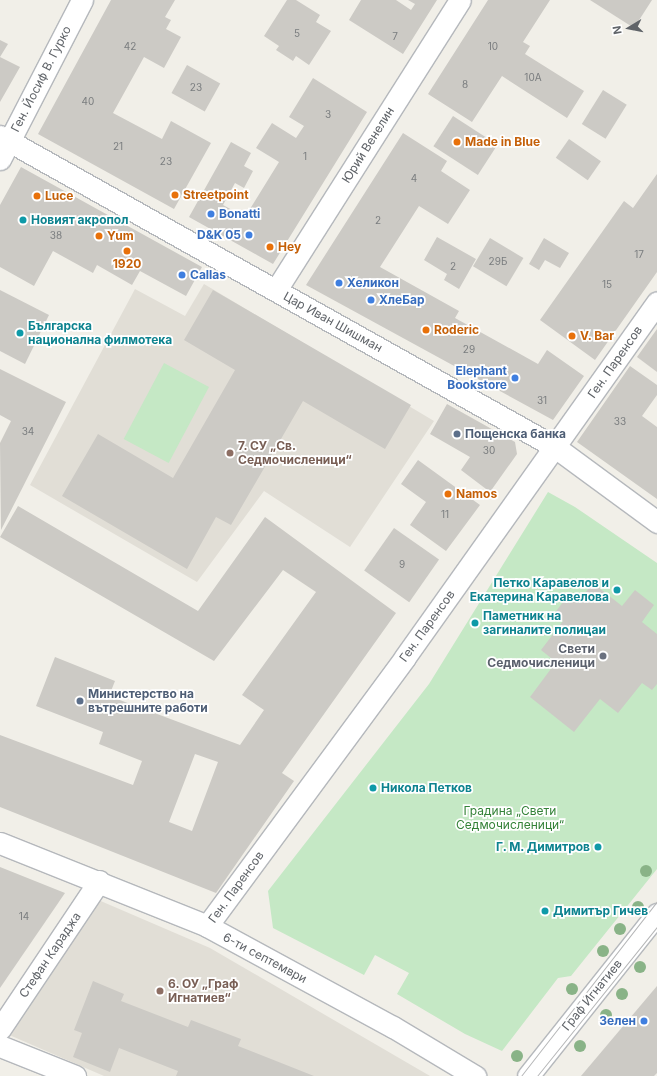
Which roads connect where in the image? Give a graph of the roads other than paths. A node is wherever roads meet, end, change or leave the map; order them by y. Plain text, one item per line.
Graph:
1 (82, 0) edge
2 (460, 0) edge
3 (3, 146) edge
4 (276, 290) junction
5 (657, 302) edge
6 (555, 447) junction
7 (657, 522) edge
8 (0, 843) edge
9 (99, 881) junction
10 (657, 914) edge
11 (207, 926) junction
12 (0, 1029) edge
13 (0, 1046) edge
14 (75, 1076) edge
15 (475, 1076) edge
16 (528, 1076) edge

1 - 3 street, Ген. Йосиф В. Гурко
2 - 4 street, Юрий Венелин
3 - 4 street, Цар Иван Шишман
4 - 6 street, Цар Иван Шишман
5 - 6 street, Ген. Паренсов
6 - 7 street, Цар Иван Шишман
6 - 11 street, Ген. Паренсов
8 - 9 street, 6-ти септември
9 - 11 street, 6-ти септември
9 - 12 street, Стефан Караджа
10 - 16 street, Граф Игнатиев
11 - 15 street, 6-ти септември
13 - 14 street

